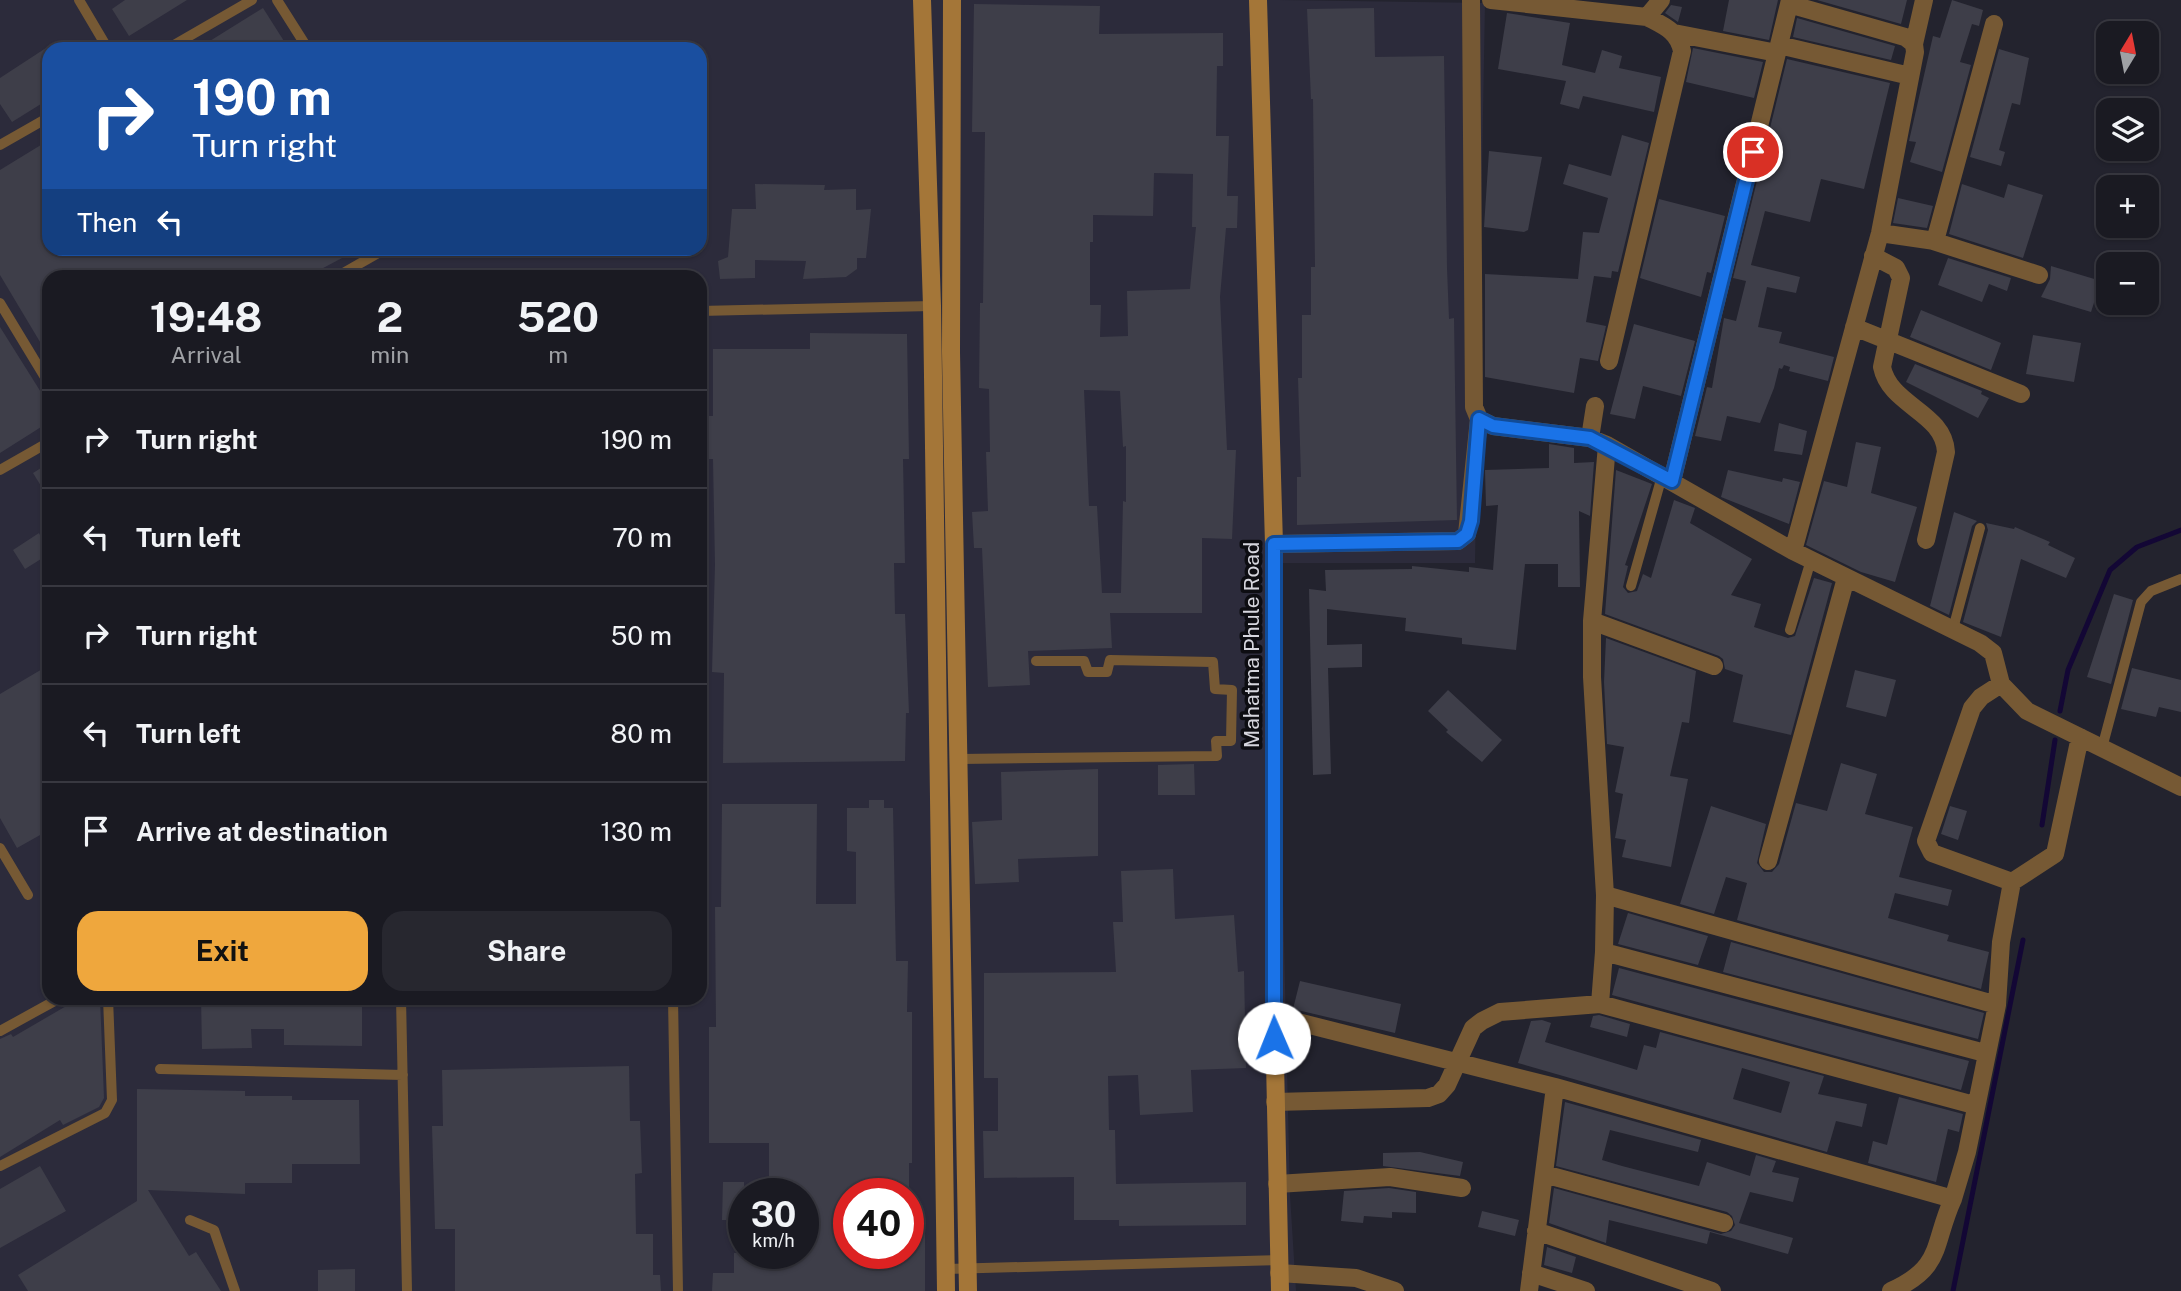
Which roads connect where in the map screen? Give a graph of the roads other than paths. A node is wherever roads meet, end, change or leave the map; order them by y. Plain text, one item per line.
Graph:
1 (79, 0) edge
2 (252, 0) edge
3 (276, 0) edge
4 (922, 0) edge
5 (952, 0) edge
6 (1258, 0) edge
7 (1471, 0) edge
8 (1499, 0) edge
9 (1661, 0) edge
10 (1924, 0) edge
11 (1790, 2) edge
12 (1647, 17) junction
13 (1994, 24) dead end
14 (1674, 33) junction
15 (104, 42) edge
16 (179, 42) edge
17 (304, 42) edge
18 (1914, 44) junction
19 (1778, 49) junction
20 (1910, 76) junction
21 (42, 121) edge
22 (0, 145) edge
23 (1880, 233) junction
24 (1933, 241) junction
25 (373, 256) edge
26 (1873, 256) junction
27 (348, 270) edge
28 (2039, 275) dead end
29 (0, 303) edge
30 (932, 306) junction
31 (707, 311) edge
32 (1854, 327) junction
33 (1888, 343) junction
34 (1609, 361) dead end
35 (42, 372) edge
36 (2021, 394) dead end
37 (1595, 406) dead end
38 (1479, 419) junction
39 (1599, 442) junction
40 (42, 446) edge
41 (0, 470) edge
42 (1667, 479) junction
43 (1980, 528) dead end
44 (1926, 540) dead end
45 (1274, 544) junction
46 (1793, 551) junction
47 (1811, 560) junction
48 (1846, 578) junction
49 (2181, 579) edge
50 (1631, 586) dead end
51 (1592, 621) junction
52 (1953, 629) junction
53 (1790, 630) dead end
54 (1036, 661) dead end
55 (1714, 666) dead end
56 (2001, 684) junction
57 (2080, 737) junction
58 (2102, 748) junction
59 (960, 759) junction
60 (2181, 787) edge
61 (0, 848) edge
62 (1768, 861) dead end
63 (2012, 882) junction
64 (28, 895) dead end
65 (1605, 895) junction
66 (1604, 952) junction
67 (963, 957) junction
68 (942, 958) junction
69 (1600, 1004) junction
70 (47, 1005) edge
71 (108, 1005) edge
72 (401, 1005) edge
73 (673, 1005) edge
74 (1997, 1005) junction
75 (1274, 1016) junction
76 (0, 1031) edge
77 (1985, 1053) junction
78 (1456, 1060) junction
79 (160, 1069) dead end
80 (403, 1075) junction
81 (1555, 1087) junction
82 (1275, 1102) junction
83 (1974, 1105) junction
84 (0, 1166) edge
85 (1544, 1174) junction
86 (1277, 1184) junction
87 (1462, 1188) dead end
88 (1954, 1199) junction
89 (190, 1220) dead end
90 (1724, 1223) dead end
91 (1536, 1231) junction
92 (947, 1269) junction
93 (969, 1269) junction
94 (1279, 1275) edge
95 (1530, 1282) edge
96 (235, 1291) edge
97 (407, 1291) edge
98 (678, 1291) edge
99 (946, 1291) edge
100 (968, 1291) edge
101 (1395, 1291) edge
102 (1586, 1291) edge
103 (1712, 1291) edge
104 (1891, 1291) edge

1 - 15 lane
2 - 16 lane
3 - 17 lane
4 - 30 street
5 - 59 street
6 - 45 street, Mahatma Phule Road
7 - 38 street
8 - 12 street
9 - 12 street
10 - 18 street
11 - 18 street
11 - 19 street
12 - 14 street
13 - 24 street
14 - 19 street
14 - 34 street
18 - 20 street
19 - 20 street
19 - 42 street
20 - 23 street
21 - 22 lane
23 - 24 street
23 - 26 street
24 - 28 street
25 - 27 lane
26 - 32 street
26 - 33 street
29 - 35 lane
30 - 31 lane
30 - 68 street
32 - 33 street
32 - 46 street
33 - 36 street
33 - 44 street
37 - 39 street
38 - 39 street
38 - 45 street
39 - 42 street
39 - 51 street
40 - 41 lane
42 - 46 street
42 - 50 lane
43 - 52 lane
45 - 75 street, Mahatma Phule Road
46 - 47 street
47 - 48 street
47 - 53 lane
48 - 52 street
48 - 62 street
49 - 58 lane
51 - 55 street
51 - 65 street
52 - 56 street
54 - 59 lane
56 - 57 street
56 - 63 street
57 - 58 street
57 - 63 street
58 - 60 street
59 - 67 street
61 - 64 lane
63 - 74 street
65 - 66 street
65 - 74 street
66 - 69 street
66 - 77 street
67 - 68 street
67 - 93 street
68 - 92 street
69 - 78 street
69 - 83 street
70 - 76 lane
71 - 84 lane
72 - 80 lane
73 - 98 lane
74 - 77 street
75 - 78 street
75 - 82 street, Mahatma Phule Road
77 - 83 street
78 - 81 street
78 - 82 street
79 - 80 lane
80 - 97 lane
81 - 85 street
81 - 88 street
82 - 86 street, Mahatma Phule Road
83 - 88 street
85 - 90 street
85 - 91 street
86 - 87 street
86 - 94 street, Mahatma Phule Road
88 - 104 street
89 - 96 lane
91 - 95 street
91 - 103 street
92 - 93 lane
92 - 99 street
93 - 94 lane
93 - 100 street
94 - 101 street
95 - 102 street

